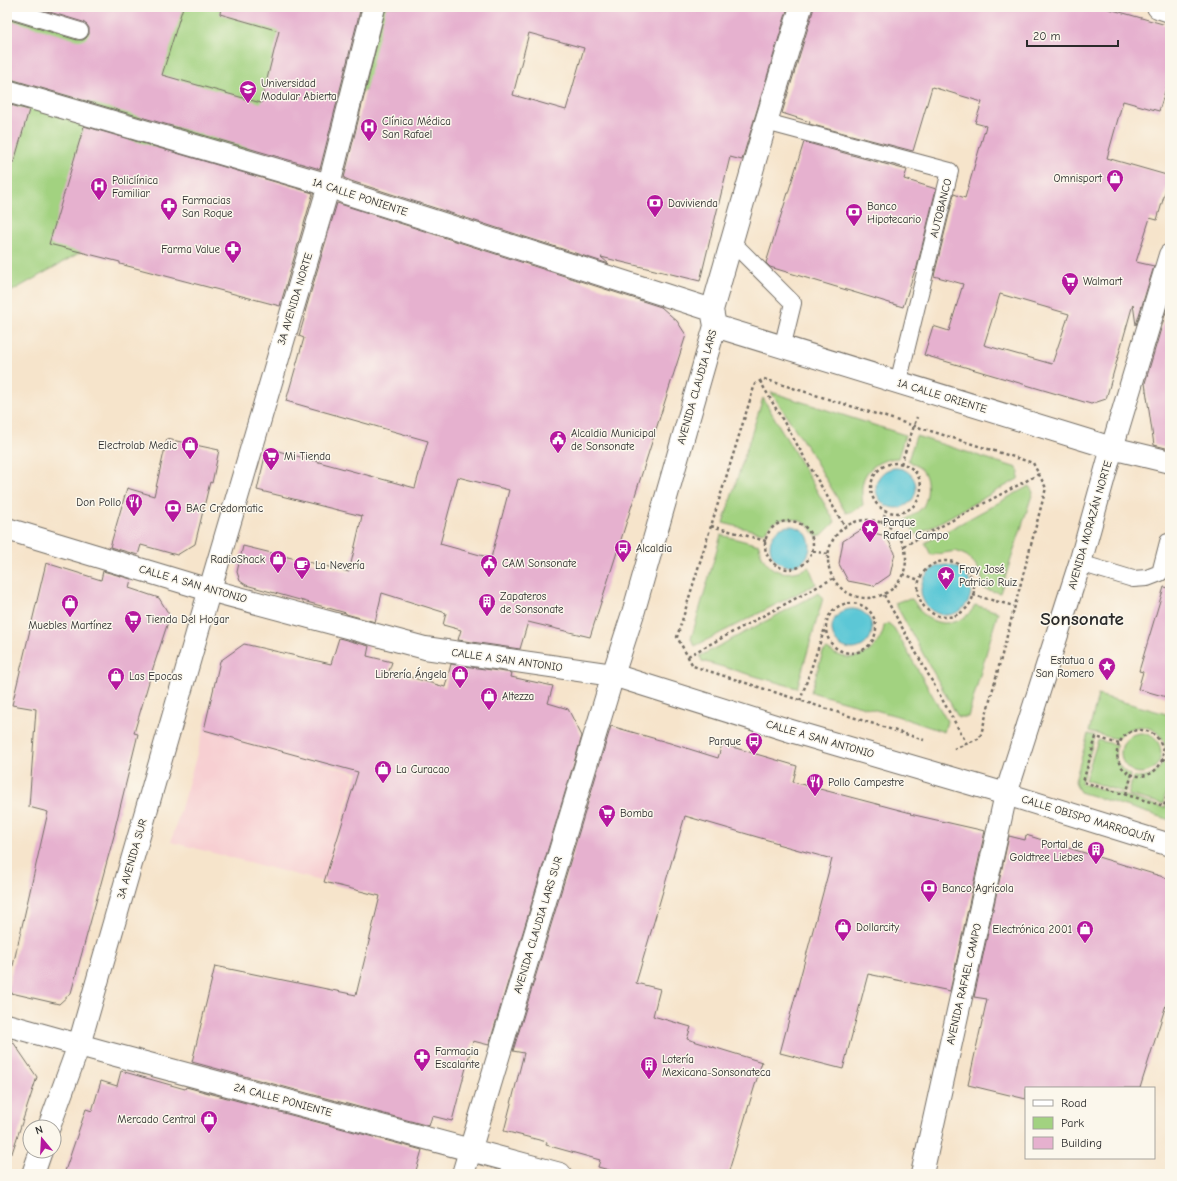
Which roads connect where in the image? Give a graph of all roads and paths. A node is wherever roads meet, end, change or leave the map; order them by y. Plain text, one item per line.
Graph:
1 (374, 7) edge
2 (801, 7) edge
3 (1158, 7) edge
4 (7, 9) edge
5 (1170, 11) edge
6 (80, 31) dead end
7 (7, 91) edge
8 (766, 122) junction
9 (329, 185) junction
10 (731, 241) junction
11 (1170, 255) edge
12 (713, 318) junction
13 (782, 348) junction
14 (760, 381) junction
15 (898, 383) junction
16 (914, 426) junction
17 (1112, 448) junction
18 (1170, 462) edge
19 (901, 464) junction
20 (1039, 474) junction
21 (886, 512) junction
22 (882, 522) junction
23 (711, 526) junction
24 (845, 527) junction
25 (7, 529) edge
26 (766, 541) junction
27 (1170, 542) edge
28 (904, 546) junction
29 (813, 551) junction
30 (828, 554) junction
31 (1080, 563) junction
32 (903, 574) junction
33 (832, 579) junction
34 (919, 580) junction
35 (209, 590) junction
36 (884, 595) junction
37 (973, 595) junction
38 (859, 598) junction
39 (857, 604) junction
40 (1014, 606) junction
41 (826, 624) junction
42 (688, 656) junction
43 (613, 675) junction
44 (800, 701) junction
45 (925, 740) dead end
46 (967, 744) junction
47 (1119, 744) junction
48 (947, 747) dead end
49 (1162, 759) junction
50 (1170, 761) edge
51 (1132, 774) junction
52 (1170, 785) edge
53 (1006, 794) junction
54 (1126, 794) junction
55 (1170, 845) edge
56 (7, 1025) edge
57 (79, 1045) junction
58 (52, 1119) edge
59 (470, 1151) junction
60 (38, 1159) edge
61 (33, 1174) edge
62 (463, 1174) edge
63 (560, 1174) edge
64 (922, 1174) edge

1 - 9 street, 3A AVENIDA NORTE
2 - 8 street, AVENIDA CLAUDIA LARS
3 - 5 street
4 - 6 lane
7 - 9 street, 1A CALLE PONIENTE
8 - 10 street, AVENIDA CLAUDIA LARS
8 - 15 lane, AUTOBANCO
9 - 12 street, 1A CALLE PONIENTE
9 - 35 street, 3A AVENIDA NORTE
10 - 12 street, AVENIDA CLAUDIA LARS
10 - 13 lane
11 - 17 street, AVENIDA MORAZÁN NORTE
12 - 13 street, 1A CALLE ORIENTE
12 - 43 street, AVENIDA CLAUDIA LARS
13 - 15 street, 1A CALLE ORIENTE
14 - 16 path
14 - 23 path
14 - 24 path
15 - 17 street, 1A CALLE ORIENTE
16 - 19 path
16 - 20 path
17 - 18 street, 1A CALLE ORIENTE
17 - 31 street, AVENIDA MORAZÁN NORTE
19 - 21 path
19 - 21 path
20 - 28 path
20 - 40 path
21 - 22 path
22 - 24 path
22 - 28 path
23 - 26 path
23 - 42 path
24 - 30 path
25 - 35 street, CALLE A SAN ANTONIO
26 - 29 path
26 - 29 path
27 - 31 lane
28 - 32 path
29 - 30 path
30 - 33 path
31 - 53 street, AVENIDA MORAZÁN NORTE
32 - 34 path
32 - 36 path
33 - 38 path
33 - 42 path
34 - 37 path
34 - 37 path
35 - 43 street, CALLE A SAN ANTONIO
35 - 57 street, 3A AVENIDA SUR
36 - 38 path
36 - 46 path
37 - 40 path
38 - 39 path
39 - 41 path
39 - 41 path
40 - 46 path
41 - 44 path
42 - 44 path
43 - 53 street, CALLE A SAN ANTONIO
43 - 59 street, AVENIDA CLAUDIA LARS SUR
44 - 45 path
46 - 48 path
47 - 49 path
47 - 51 path
47 - 54 path
49 - 50 path
49 - 51 path
51 - 54 path
52 - 54 path
53 - 55 street, CALLE OBISPO MARROQUÍN
53 - 64 street, AVENIDA RAFAEL CAMPO
56 - 57 street, 2A CALLE PONIENTE
57 - 58 street, 3A AVENIDA SUR
57 - 59 street, 2A CALLE PONIENTE
59 - 62 street, AVENIDA CLAUDIA LARS SUR
59 - 63 street, 2A CALLE PONIENTE
60 - 61 street

